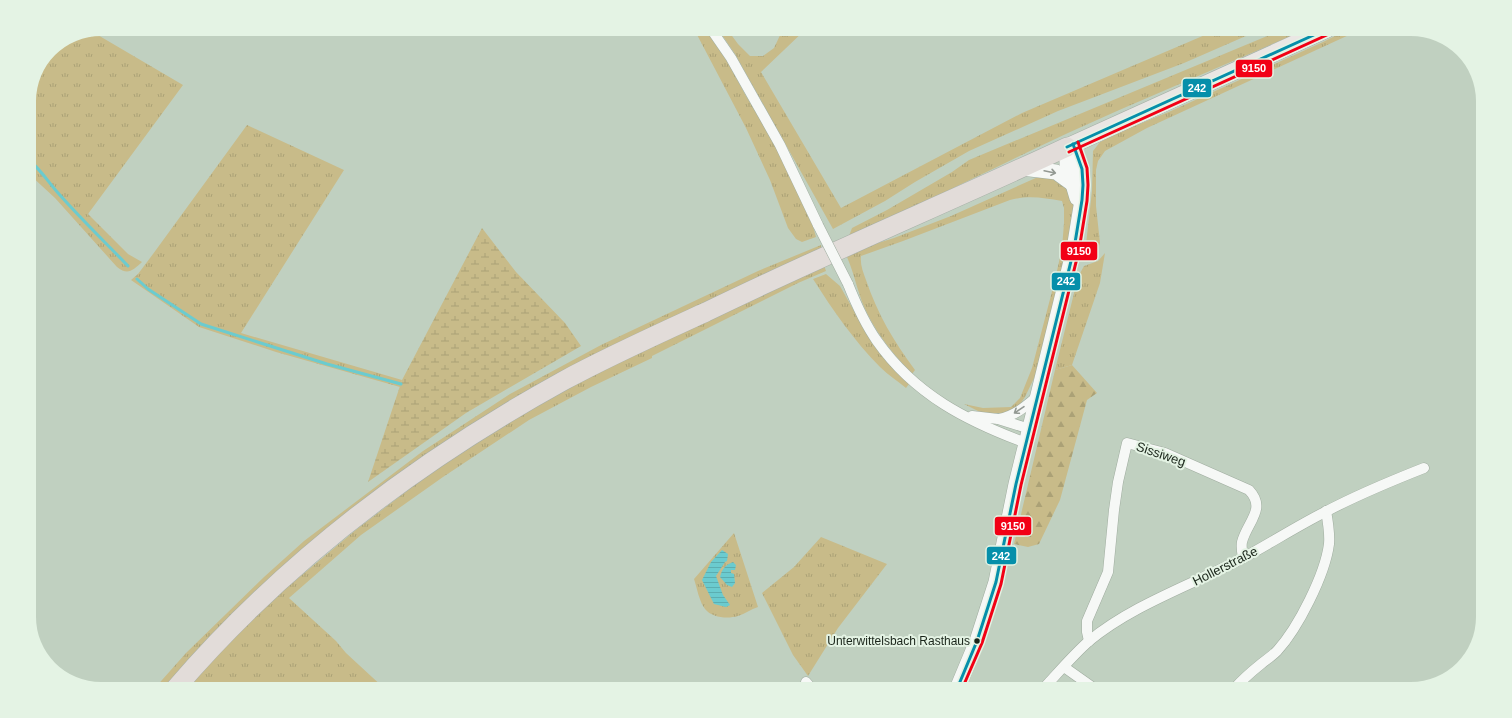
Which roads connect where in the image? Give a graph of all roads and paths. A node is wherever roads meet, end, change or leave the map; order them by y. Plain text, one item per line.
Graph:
1 (716, 36) edge
2 (1312, 36) edge
3 (1070, 146) junction
4 (1022, 168) junction
5 (1074, 185) junction
6 (1079, 219) junction
7 (1038, 396) junction
8 (958, 413) junction
9 (998, 419) junction
10 (1028, 436) junction
11 (1424, 468) dead end
12 (1326, 511) junction
13 (1243, 558) junction
14 (1089, 641) junction
15 (1064, 667) junction
16 (181, 682) edge
17 (961, 682) edge
18 (1050, 682) edge
19 (1085, 682) edge
20 (1241, 682) edge

1 - 8 street, bridge
2 - 3 main road
3 - 4 highway
3 - 5 main road
3 - 6 main road
4 -> 5 main road
4 - 16 highway
5 - 6 main road
6 - 7 main road
7 -> 9 street
7 - 10 main road
8 - 9 street
8 - 10 street
9 - 10 street
10 - 17 main road
11 - 12 street, Hollerstraße
12 - 13 street, Hollerstraße
12 - 20 street
13 - 14 street, Hollerstraße
13 - 14 street, Sissiweg
14 - 15 street, Hollerstraße
15 - 18 street, Hollerstraße
15 - 19 street

